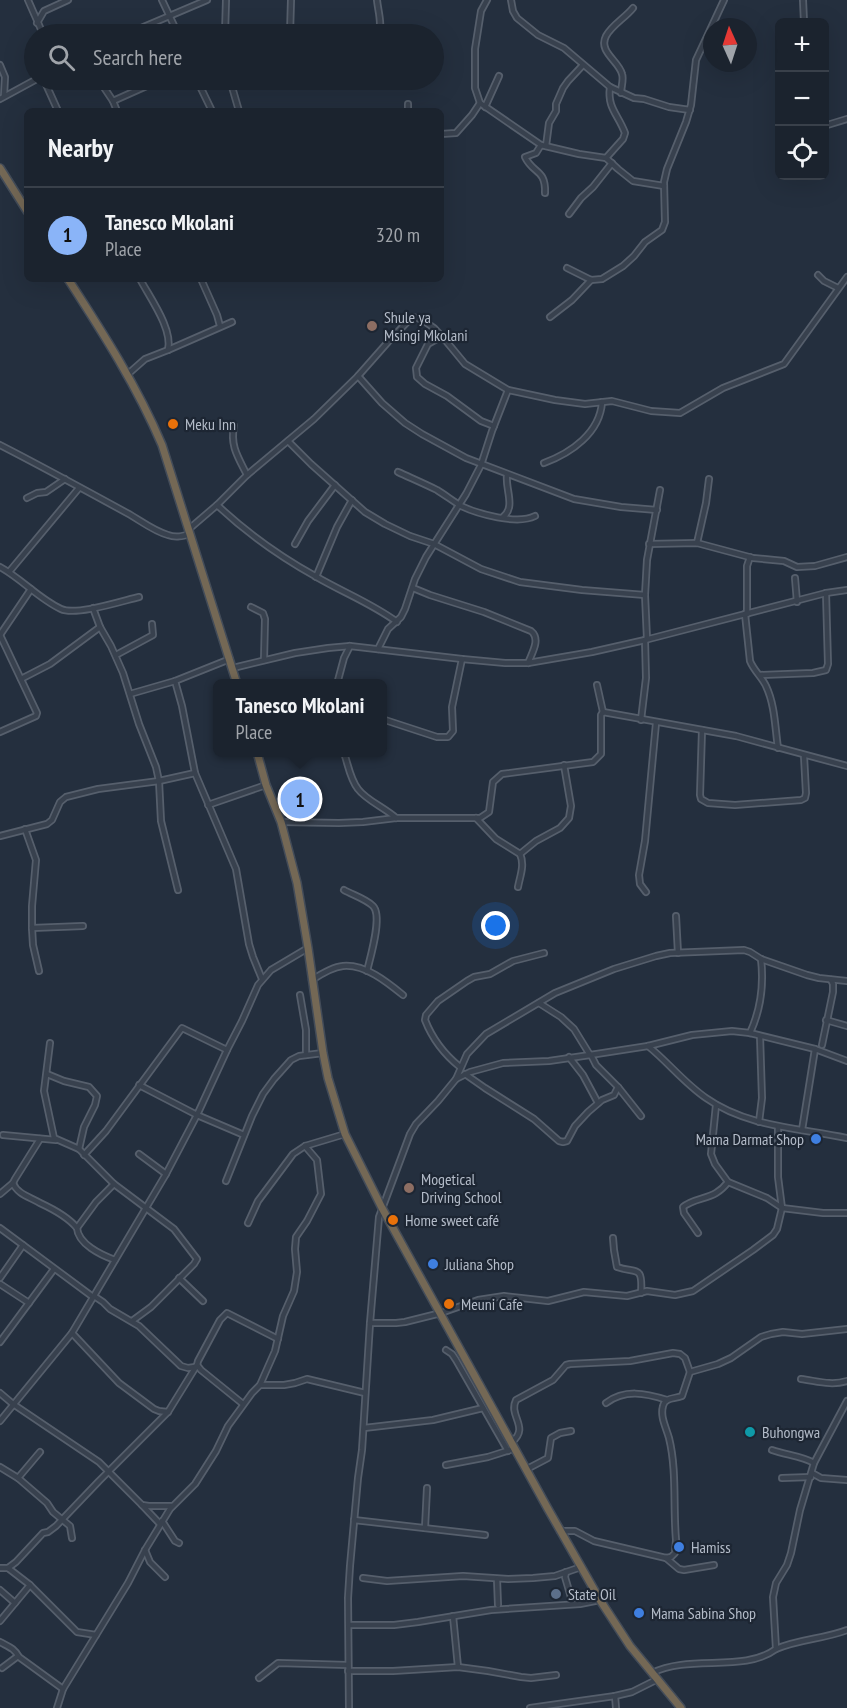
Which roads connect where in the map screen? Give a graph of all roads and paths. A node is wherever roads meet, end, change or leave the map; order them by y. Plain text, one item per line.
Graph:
1 (28, 0) edge
2 (68, 0) edge
3 (162, 0) edge
4 (207, 0) edge
5 (226, 0) edge
6 (291, 0) edge
7 (377, 0) edge
8 (487, 0) edge
9 (511, 0) edge
10 (724, 0) edge
11 (803, 0) edge
12 (633, 8) dead end
13 (170, 16) junction
14 (804, 18) edge
15 (37, 22) joint
16 (151, 24) edge
17 (174, 24) edge
18 (225, 24) edge
19 (290, 24) edge
20 (380, 24) edge
21 (0, 64) edge
22 (583, 65) junction
23 (499, 76) dead end
24 (24, 86) edge
25 (610, 87) junction
26 (49, 90) edge
27 (106, 90) edge
28 (138, 90) edge
29 (202, 90) edge
30 (233, 90) edge
31 (621, 93) junction
32 (2, 97) edge
33 (113, 101) junction
34 (480, 103) junction
35 (408, 104) dead end
36 (485, 107) junction
37 (57, 108) edge
38 (116, 108) edge
39 (211, 108) edge
40 (238, 108) edge
41 (408, 108) edge
42 (690, 110) junction
43 (847, 119) edge
44 (829, 125) edge
45 (444, 134) edge
46 (544, 146) junction
47 (606, 158) junction
48 (612, 163) junction
49 (0, 168) edge
50 (664, 186) junction
51 (544, 193) dead end
52 (24, 206) edge
53 (569, 214) dead end
54 (567, 268) dead end
55 (818, 275) dead end
56 (847, 277) edge
57 (591, 280) junction
58 (70, 282) edge
59 (142, 282) edge
60 (202, 282) edge
61 (838, 288) junction
62 (550, 317) dead end
63 (232, 321) dead end
64 (220, 326) junction
65 (442, 336) junction
66 (168, 351) junction
67 (128, 374) junction
68 (358, 376) junction
69 (508, 390) junction
70 (602, 402) junction
71 (234, 426) dead end
72 (494, 426) junction
73 (288, 441) junction
74 (0, 446) edge
75 (544, 464) dead end
76 (481, 465) junction
77 (398, 472) dead end
78 (247, 475) junction
79 (507, 475) junction
80 (709, 479) dead end
81 (65, 480) junction
82 (335, 485) junction
83 (80, 488) junction
84 (660, 490) dead end
85 (27, 498) dead end
86 (352, 500) junction
87 (216, 505) junction
88 (460, 505) junction
89 (657, 510) junction
90 (535, 516) dead end
91 (502, 517) junction
92 (190, 532) junction
93 (697, 543) junction
94 (296, 544) dead end
95 (434, 544) junction
96 (649, 544) junction
97 (750, 557) junction
98 (847, 557) edge
99 (0, 567) edge
100 (9, 572) junction
101 (316, 577) junction
102 (795, 578) dead end
103 (413, 588) junction
104 (31, 589) junction
105 (847, 590) edge
106 (826, 593) junction
107 (645, 595) junction
108 (139, 597) dead end
109 (796, 602) junction
110 (251, 607) dead end
111 (93, 608) junction
112 (746, 614) junction
113 (397, 622) junction
114 (152, 624) dead end
115 (100, 627) junction
116 (0, 635) edge
117 (646, 640) junction
118 (350, 646) junction
119 (378, 649) junction
120 (116, 656) junction
121 (230, 659) junction
122 (462, 659) junction
123 (264, 660) junction
124 (528, 663) junction
125 (233, 668) junction
126 (760, 675) junction
127 (21, 679) junction
128 (236, 679) edge
129 (338, 679) edge
130 (175, 681) junction
131 (597, 685) dead end
132 (130, 694) junction
133 (603, 712) junction
134 (641, 720) junction
135 (387, 721) edge
136 (656, 723) junction
137 (702, 730) junction
138 (0, 732) edge
139 (778, 748) junction
140 (804, 756) junction
141 (258, 757) edge
142 (345, 757) edge
143 (564, 765) junction
144 (847, 766) edge
145 (195, 772) junction
146 (159, 781) junction
147 (266, 785) junction
148 (208, 805) junction
149 (396, 818) junction
150 (476, 818) junction
151 (281, 822) junction
152 (26, 829) junction
153 (0, 836) edge
154 (520, 854) junction
155 (518, 887) dead end
156 (178, 890) dead end
157 (344, 890) dead end
158 (646, 892) dead end
159 (676, 916) dead end
160 (83, 926) dead end
161 (32, 928) junction
162 (308, 948) junction
163 (544, 953) dead end
164 (678, 953) junction
165 (761, 959) junction
166 (39, 971) dead end
167 (367, 971) junction
168 (262, 979) junction
169 (312, 980) junction
170 (831, 980) junction
171 (847, 981) edge
172 (403, 994) dead end
173 (300, 995) dead end
174 (539, 1003) junction
175 (826, 1020) junction
176 (847, 1026) edge
177 (750, 1033) junction
178 (760, 1036) junction
179 (50, 1043) dead end
180 (822, 1045) dead end
181 (648, 1046) junction
182 (814, 1049) junction
183 (227, 1050) junction
184 (323, 1053) junction
185 (306, 1055) junction
186 (591, 1055) junction
187 (569, 1058) junction
188 (847, 1061) edge
189 (460, 1067) junction
190 (47, 1074) junction
191 (465, 1074) junction
192 (456, 1079) junction
193 (139, 1085) junction
194 (618, 1087) junction
195 (598, 1103) junction
196 (716, 1105) junction
197 (197, 1115) junction
198 (641, 1116) dead end
199 (759, 1122) junction
200 (778, 1127) junction
201 (802, 1130) junction
202 (345, 1134) junction
203 (3, 1135) dead end
204 (244, 1135) junction
205 (847, 1138) edge
206 (40, 1139) junction
207 (56, 1140) junction
208 (305, 1146) junction
209 (78, 1149) junction
210 (139, 1154) dead end
211 (84, 1155) junction
212 (166, 1174) junction
213 (226, 1181) dead end
214 (728, 1182) junction
215 (13, 1183) junction
216 (114, 1184) junction
217 (0, 1194) edge
218 (382, 1208) junction
219 (782, 1208) junction
220 (146, 1209) junction
221 (847, 1213) edge
222 (248, 1223) dead end
223 (0, 1228) edge
224 (77, 1228) junction
225 (698, 1233) dead end
226 (613, 1238) dead end
227 (23, 1245) junction
228 (115, 1260) junction
229 (54, 1269) junction
230 (0, 1278) edge
231 (179, 1278) junction
232 (0, 1284) edge
233 (641, 1293) junction
234 (93, 1296) junction
235 (203, 1301) dead end
236 (29, 1303) junction
237 (441, 1313) junction
238 (132, 1321) junction
239 (370, 1323) junction
240 (847, 1329) edge
241 (72, 1333) junction
242 (278, 1338) junction
243 (0, 1342) edge
244 (446, 1350) dead end
245 (196, 1366) junction
246 (690, 1372) junction
247 (801, 1379) dead end
248 (847, 1381) edge
249 (260, 1385) junction
250 (0, 1393) edge
251 (365, 1393) junction
252 (667, 1400) junction
253 (847, 1401) edge
254 (606, 1403) dead end
255 (13, 1404) junction
256 (243, 1404) junction
257 (483, 1408) junction
258 (168, 1412) junction
259 (0, 1421) edge
260 (364, 1428) junction
261 (571, 1431) dead end
262 (511, 1446) junction
263 (772, 1450) dead end
264 (40, 1452) dead end
265 (814, 1463) junction
266 (446, 1465) dead end
267 (0, 1467) edge
268 (527, 1469) junction
269 (109, 1471) junction
270 (811, 1475) junction
271 (18, 1478) junction
272 (782, 1478) dead end
273 (847, 1480) edge
274 (427, 1488) dead end
275 (142, 1504) junction
276 (172, 1506) junction
277 (62, 1519) junction
278 (354, 1520) junction
279 (161, 1523) junction
280 (425, 1528) junction
281 (560, 1531) junction
282 (485, 1535) dead end
283 (72, 1538) dead end
284 (179, 1543) dead end
285 (145, 1550) junction
286 (666, 1558) junction
287 (714, 1565) dead end
288 (581, 1567) junction
289 (0, 1568) edge
290 (8, 1568) junction
291 (566, 1572) junction
292 (165, 1577) dead end
293 (363, 1578) dead end
294 (497, 1579) junction
295 (30, 1585) junction
296 (0, 1590) edge
297 (572, 1600) dead end
298 (600, 1600) junction
299 (15, 1604) junction
300 (498, 1605) dead end
301 (453, 1616) junction
302 (0, 1621) edge
303 (349, 1625) junction
304 (847, 1630) edge
305 (96, 1635) junction
306 (0, 1642) edge
307 (776, 1649) junction
308 (18, 1656) junction
309 (458, 1667) junction
310 (2, 1668) dead end
311 (348, 1668) junction
312 (556, 1675) dead end
313 (654, 1676) junction
314 (259, 1678) dead end
315 (63, 1689) junction
316 (615, 1696) junction
317 (57, 1708) edge
318 (349, 1708) edge
319 (530, 1708) edge
320 (544, 1708) edge
321 (616, 1708) edge
322 (681, 1708) edge

1 - 15 street
2 - 15 street
3 - 13 street
4 - 13 street
5 - 18 street
6 - 19 street
7 - 20 street
8 - 34 street
9 - 22 street
10 - 42 street
11 - 14 street
12 - 31 street
13 - 16 street
13 - 17 street
21 - 32 street
22 - 25 street
22 - 46 street
23 - 36 street
24 - 32 street
25 - 31 street
25 - 47 street
26 - 37 street
27 - 33 street
28 - 33 street
29 - 39 street
30 - 40 street
31 - 42 street
33 - 38 street
34 - 36 street
34 - 45 street
35 - 41 street
36 - 46 street
42 - 50 street
43 - 44 street
46 - 47 street
46 - 51 street
47 - 48 street
48 - 50 street
48 - 53 street
49 - 52 highway
50 - 57 street
54 - 57 street
55 - 61 street
56 - 61 street
57 - 62 street
58 - 67 highway
59 - 66 street
60 - 64 street
61 - 70 street
63 - 64 street
64 - 66 street
65 - 68 street
65 - 69 street
65 - 72 street
66 - 67 street
67 - 92 highway
68 - 73 street
68 - 76 street
69 - 70 street
69 - 72 street
70 - 75 street
71 - 78 street
72 - 76 street
73 - 78 street
73 - 82 street
74 - 81 street
76 - 79 street
76 - 88 street
77 - 88 street
78 - 87 street
79 - 89 street
79 - 91 street
80 - 93 street
81 - 83 street
81 - 85 street
82 - 86 street
82 - 94 street
83 - 92 street
83 - 100 street
84 - 89 street
86 - 95 street
86 - 101 street
87 - 92 street
87 - 101 street
88 - 91 street
88 - 95 street
89 - 96 street
90 - 91 street
92 - 121 highway
93 - 96 street
93 - 97 street
95 - 103 street
95 - 107 street
96 - 107 street
97 - 98 street
97 - 112 street
99 - 100 street
100 - 104 street
101 - 113 street
102 - 109 street
103 - 113 street
103 - 124 street
104 - 111 street
104 - 116 street
105 - 106 street
106 - 109 street
106 - 126 street
107 - 117 street
108 - 111 street
109 - 112 street
110 - 123 street
111 - 115 street
112 - 117 street
112 - 126 street
113 - 119 street
114 - 120 street
115 - 120 street
115 - 127 street
116 - 127 street
117 - 124 street
117 - 134 street
118 - 119 street
118 - 123 street
118 - 129 street
119 - 122 street
120 - 132 street
121 - 125 highway
121 - 130 street
122 - 124 street
122 - 135 street
123 - 125 street
125 - 128 highway
126 - 139 street
127 - 138 street
130 - 132 street
130 - 145 street
131 - 133 street
132 - 146 street
133 - 134 street
133 - 143 street
134 - 136 street
136 - 137 street
136 - 158 street
137 - 139 street
137 - 140 street
139 - 140 street
140 - 144 street
141 - 147 highway
142 - 149 street
143 - 150 street
143 - 154 street
145 - 146 street
145 - 148 street
146 - 152 street
146 - 156 street
147 - 148 street
147 - 151 highway
148 - 168 street
149 - 150 street
149 - 151 street
150 - 154 street
151 - 162 highway
152 - 153 street
152 - 161 street
154 - 155 street
157 - 167 street
159 - 164 street
160 - 161 street
161 - 166 street
162 - 168 street
162 - 169 highway
163 - 189 street
164 - 165 street
164 - 174 street
165 - 170 street
165 - 177 street
167 - 169 street
167 - 172 street
168 - 183 street
169 - 184 highway
170 - 171 street
170 - 175 street
173 - 185 street
174 - 186 street
174 - 189 street
175 - 176 street
175 - 180 street
177 - 178 street
177 - 181 street
178 - 182 street
178 - 199 street
179 - 190 street
181 - 186 street
181 - 196 street
182 - 188 street
182 - 201 street
183 - 193 street
183 - 197 street
184 - 185 street
184 - 202 highway
185 - 204 street
186 - 187 street
186 - 194 street
187 - 191 street
187 - 195 street
189 - 192 street
190 - 207 street
190 - 209 street
191 - 192 street
191 - 195 street
192 - 218 street
193 - 197 street
193 - 211 street
194 - 195 street
194 - 198 street
196 - 199 street
196 - 214 street
197 - 204 street
197 - 212 street
199 - 200 street
200 - 201 street
200 - 219 street
201 - 205 street
202 - 208 street
202 - 218 highway
203 - 206 street
204 - 213 street
206 - 207 street
206 - 215 street
207 - 209 street
208 - 222 street
208 - 242 street
209 - 211 street
210 - 212 street
211 - 216 street
212 - 220 street
214 - 219 street
214 - 225 street
215 - 217 street
215 - 224 street
216 - 220 street
216 - 224 street
218 - 237 highway
218 - 239 street
219 - 221 street
219 - 233 street
220 - 228 street
220 - 231 street
223 - 227 street
224 - 228 street
226 - 233 street
227 - 229 street
227 - 230 street
228 - 234 street
229 - 234 street
229 - 236 street
231 - 235 street
231 - 238 street
232 - 236 street
233 - 237 street
234 - 238 street
234 - 241 street
236 - 243 street
237 - 239 street
237 - 262 highway
238 - 245 street
239 - 251 street
240 - 246 street
241 - 255 street
241 - 258 street
242 - 245 street
242 - 249 street
244 - 257 street
245 - 256 street
245 - 258 street
246 - 252 street
246 - 262 street
247 - 248 street
249 - 251 street
249 - 256 street
250 - 255 street
251 - 260 street
252 - 254 street
252 - 286 street
253 - 265 street
255 - 259 street
255 - 269 street
256 - 276 street
257 - 260 street
257 - 262 street
258 - 269 street
260 - 278 street
261 - 268 street
262 - 266 street
262 - 268 highway
263 - 265 street
264 - 271 street
265 - 270 street
267 - 271 street
268 - 281 highway
269 - 275 street
269 - 277 street
270 - 272 street
270 - 273 street
270 - 307 street
271 - 277 street
274 - 280 street
275 - 276 street
275 - 279 street
276 - 279 street
277 - 283 street
277 - 290 street
278 - 280 street
278 - 303 street
279 - 284 street
279 - 285 street
280 - 282 street
281 - 286 street
281 - 288 highway
285 - 292 street
285 - 305 street
286 - 287 street
288 - 291 street
288 - 298 highway
289 - 290 street
290 - 295 street
291 - 294 street
291 - 297 street
293 - 294 street
294 - 300 street
295 - 299 street
295 - 305 street
296 - 299 street
298 - 301 street
298 - 313 highway
299 - 302 street
301 - 303 street
301 - 309 street
303 - 311 street
304 - 307 street
305 - 315 street
306 - 308 street
307 - 313 street
308 - 310 street
308 - 315 street
309 - 311 street
309 - 312 street
311 - 314 street
311 - 318 street
313 - 316 street
313 - 322 highway
315 - 317 street
316 - 320 street
316 - 321 street
319 - 320 street

